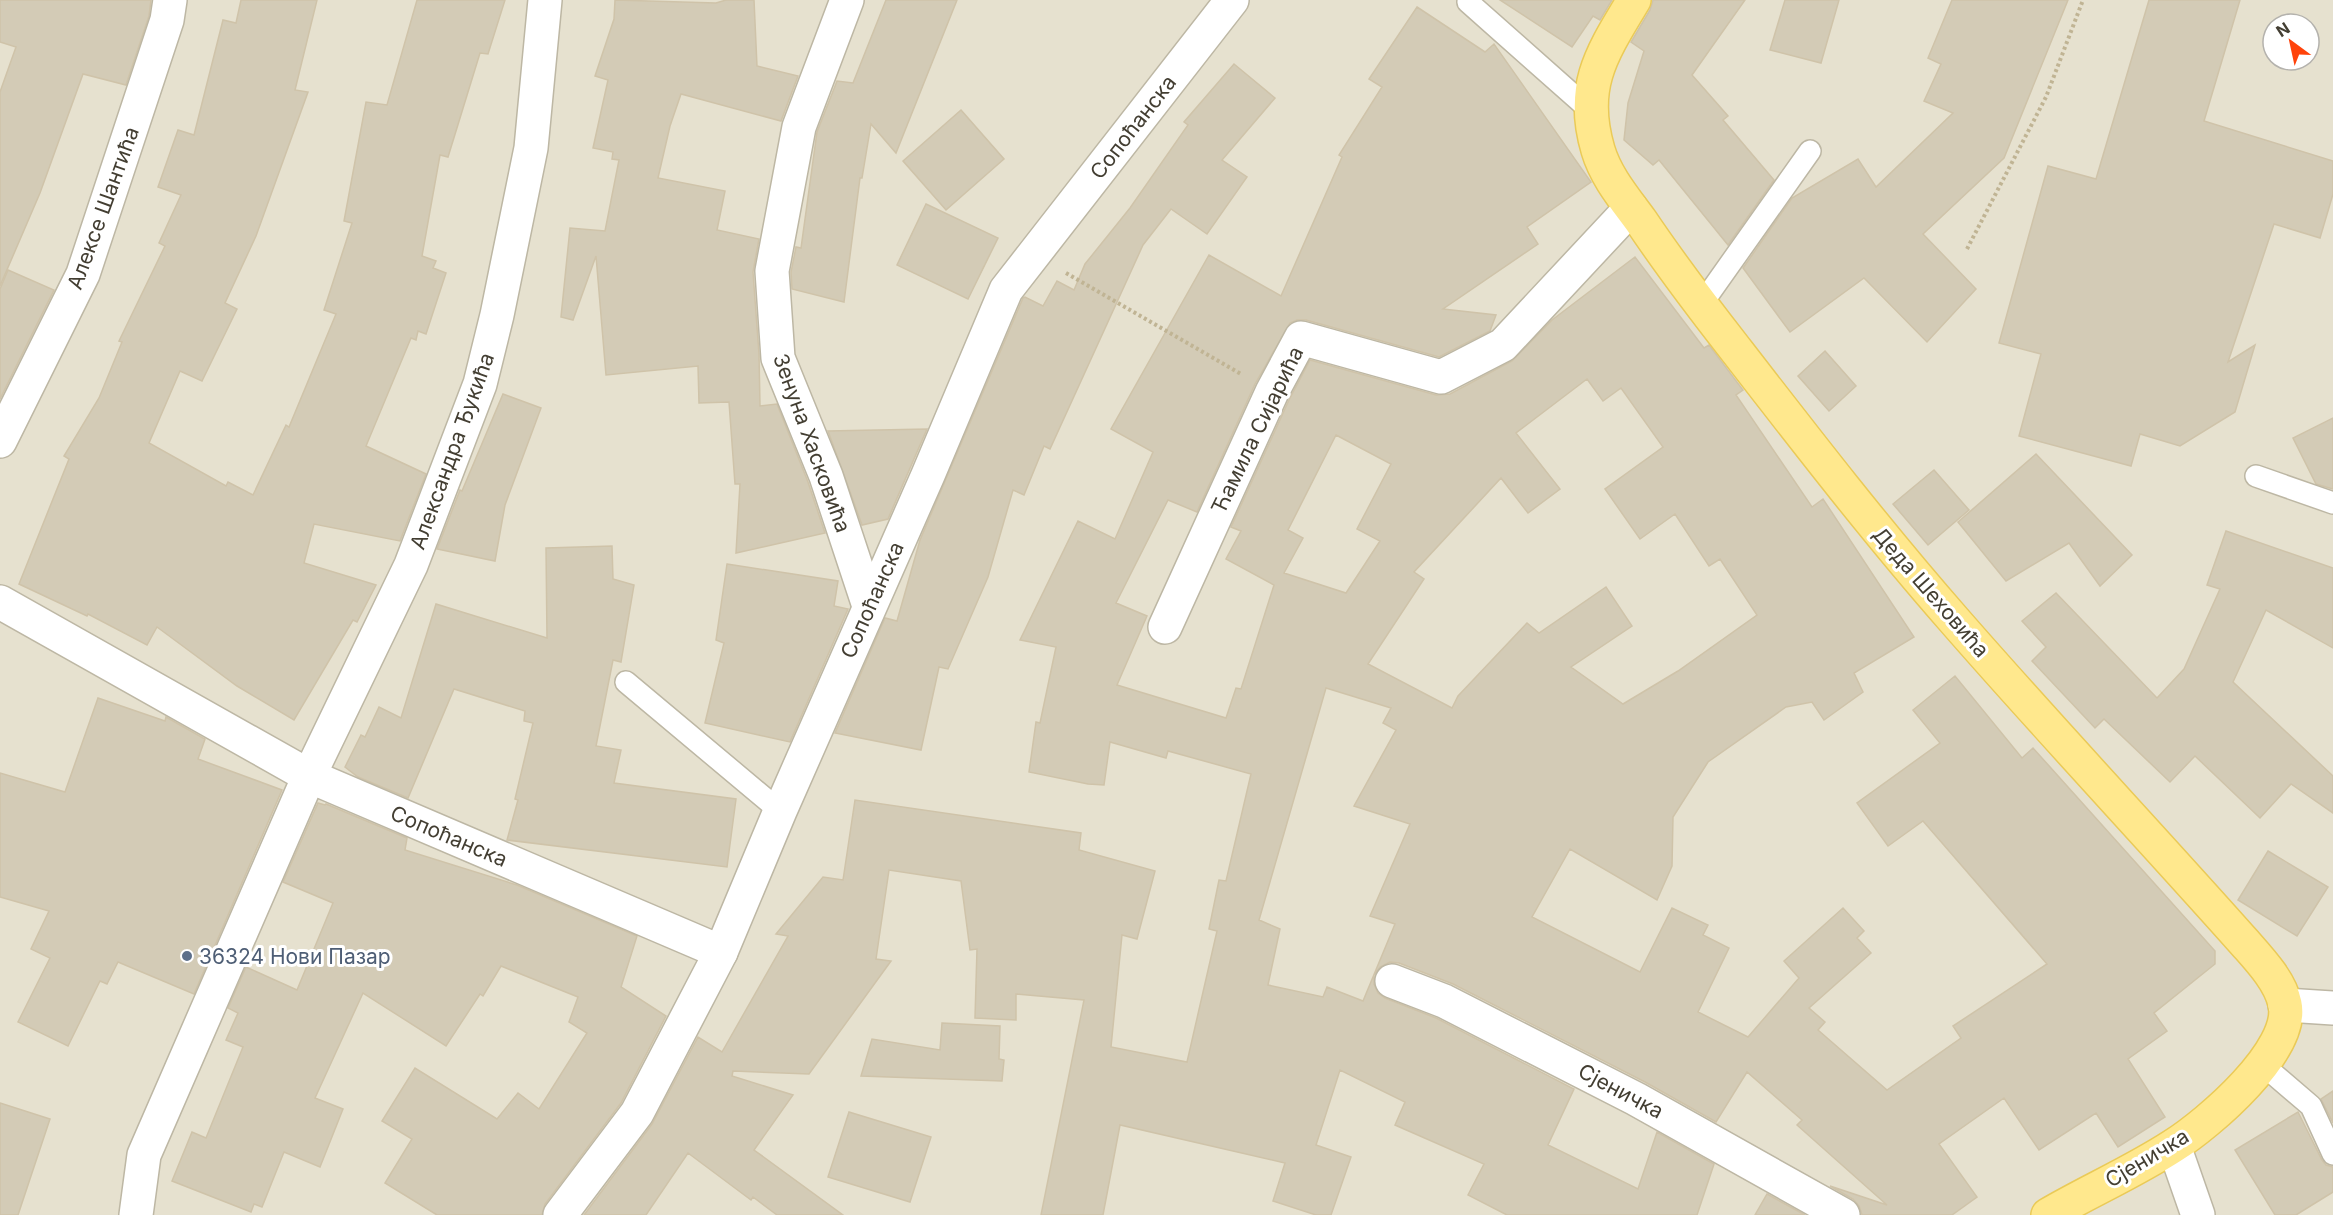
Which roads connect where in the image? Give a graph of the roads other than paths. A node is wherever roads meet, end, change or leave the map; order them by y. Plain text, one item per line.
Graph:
1 (170, 0) edge
2 (545, 0) edge
3 (847, 0) edge
4 (1232, 0) edge
5 (1634, 0) edge
6 (1468, 2) dead end
7 (1591, 111) junction
8 (1810, 151) dead end
9 (1631, 208) junction
10 (1701, 305) junction
11 (0, 441) edge
12 (2256, 476) dead end
13 (2333, 503) edge
14 (0, 602) edge
15 (869, 606) junction
16 (1165, 627) dead end
17 (626, 682) dead end
18 (309, 776) junction
19 (780, 811) junction
20 (721, 952) junction
21 (1392, 981) dead end
22 (2285, 1005) junction
23 (2333, 1008) edge
24 (2263, 1065) junction
25 (2174, 1146) junction
26 (2333, 1154) edge
27 (136, 1215) edge
28 (560, 1215) edge
29 (1843, 1215) edge
30 (2048, 1215) edge
31 (2198, 1215) edge

1 - 11 street, Алексе Шантића
2 - 18 street, Александра Ђукића
3 - 15 street, Зенуна Хасковића
4 - 15 street, Сопоћанска
5 - 7 main road, Деда Шеховића
6 - 7 lane
7 - 9 main road, Деда Шеховића
8 - 10 lane
9 - 10 main road, Деда Шеховића
9 - 16 street, Ћамила Сијарића
10 - 22 main road, Деда Шеховића
12 - 13 lane
14 - 18 street
15 - 19 street, Сопоћанска
17 - 19 lane
18 - 20 street, Сопоћанска
18 - 27 street, Александра Ђукића
19 - 20 street, Сопоћанска
20 - 28 street, Сопоћанска
21 - 29 street, Сјеничка
22 - 23 street
22 - 24 main road, Сјеничка
24 - 25 main road, Сјеничка
24 - 26 lane
25 - 30 main road, Сјеничка
25 - 31 street

